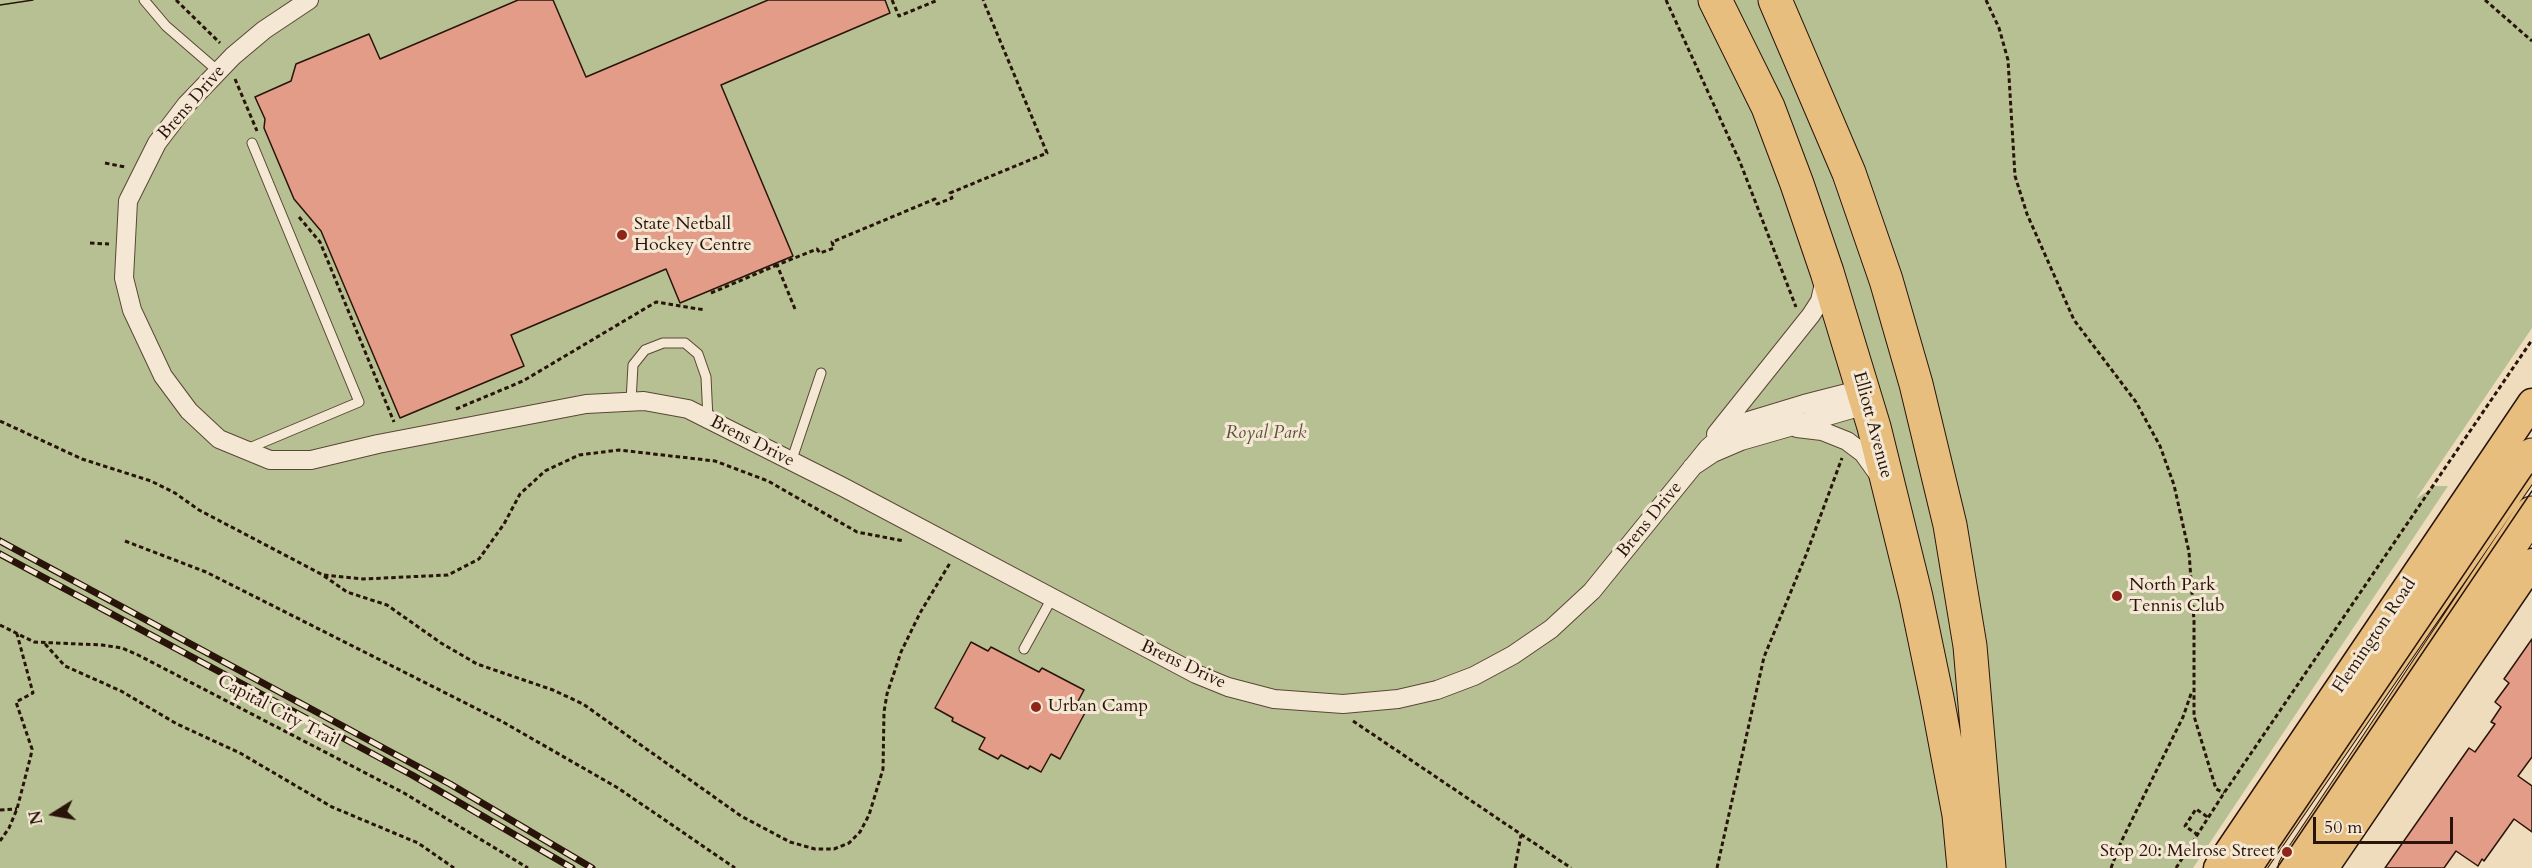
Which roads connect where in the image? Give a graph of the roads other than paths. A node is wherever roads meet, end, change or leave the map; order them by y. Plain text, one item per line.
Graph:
1 (144, 0) edge
2 (309, 0) edge
3 (1715, 0) edge
4 (1775, 0) edge
5 (218, 71) junction
6 (252, 143) dead end
7 (1827, 272) junction
8 (821, 373) dead end
9 (1916, 384) junction
10 (1865, 396) junction
11 (631, 401) junction
12 (2532, 403) edge
13 (708, 420) junction
14 (1784, 428) junction
15 (245, 450) junction
16 (2532, 455) edge
17 (791, 462) junction
18 (1695, 464) junction
19 (2532, 513) edge
20 (1902, 543) junction
21 (2516, 570) edge
22 (1052, 598) junction
23 (1024, 649) dead end
24 (1964, 868) edge
25 (1989, 868) edge
26 (2218, 868) edge
27 (2247, 868) edge
28 (2295, 868) edge
29 (2324, 868) edge

1 - 5 lane
2 - 5 street, Brens Drive
3 - 7 highway, Elliott Avenue
4 - 9 highway
5 - 15 street, Brens Drive
6 - 15 lane
7 - 10 highway, Elliott Avenue
7 - 18 street
8 - 17 lane
9 - 10 highway
9 - 25 highway
10 - 14 street, Brens Drive
10 - 18 street, Brens Drive
10 - 20 highway, Elliott Avenue
11 - 13 street, Brens Drive
11 - 13 lane
11 - 15 street, Brens Drive
12 - 26 main road, Flemington Road
13 - 17 street, Brens Drive
14 - 18 street, Brens Drive
14 - 20 street
16 - 27 highway, Flemington Road
17 - 22 street, Brens Drive
18 - 22 street, Brens Drive
19 - 21 highway
20 - 24 highway, Elliott Avenue
21 - 28 highway
21 - 29 main road
22 - 23 lane

